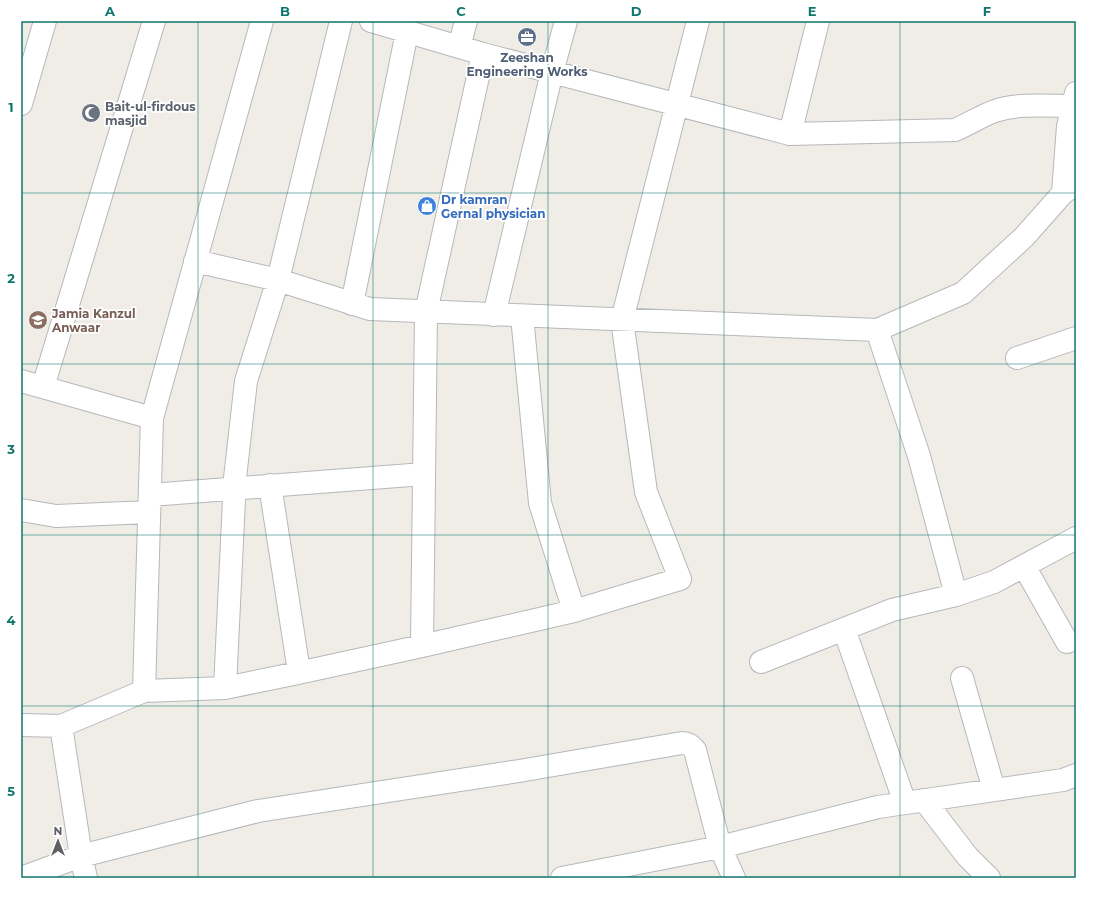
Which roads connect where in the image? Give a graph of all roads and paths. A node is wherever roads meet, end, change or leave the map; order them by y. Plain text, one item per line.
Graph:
1 (45, 21) edge
2 (154, 21) edge
3 (262, 21) edge
4 (341, 21) edge
5 (372, 21) edge
6 (466, 21) edge
7 (566, 21) edge
8 (698, 21) edge
9 (818, 21) edge
10 (407, 32) junction
11 (459, 47) junction
12 (483, 54) junction
13 (552, 72) junction
14 (1074, 99) edge
15 (21, 104) edge
16 (678, 104) junction
17 (790, 134) junction
18 (1069, 188) edge
19 (195, 261) junction
20 (278, 280) junction
21 (352, 304) junction
22 (426, 312) junction
23 (494, 315) junction
24 (522, 316) junction
25 (622, 320) junction
26 (877, 330) junction
27 (1076, 338) edge
28 (1018, 358) dead end
29 (21, 381) edge
30 (43, 387) junction
31 (152, 418) junction
32 (424, 474) junction
33 (270, 485) junction
34 (235, 488) junction
35 (149, 503) junction
36 (21, 510) edge
37 (1076, 538) edge
38 (1024, 566) junction
39 (956, 595) junction
40 (574, 611) junction
41 (844, 629) junction
42 (1067, 642) dead end
43 (422, 646) junction
44 (761, 662) dead end
45 (298, 673) junction
46 (962, 678) dead end
47 (225, 688) junction
48 (144, 691) junction
49 (21, 725) edge
50 (61, 726) junction
51 (1076, 775) edge
52 (994, 790) junction
53 (915, 802) junction
54 (720, 847) junction
55 (81, 856) junction
56 (21, 878) edge
57 (86, 878) edge
58 (562, 878) edge
59 (734, 878) edge
60 (989, 878) edge

1 - 15 street
2 - 30 street
3 - 19 street
4 - 20 street
5 - 10 street
6 - 11 street
7 - 13 street
8 - 16 street
9 - 17 street
10 - 11 street
10 - 21 street
11 - 12 street
12 - 13 street
12 - 22 street
13 - 16 street
13 - 23 street
14 - 17 street
14 - 18 street
16 - 17 street
16 - 25 street
18 - 26 street
19 - 20 street
19 - 31 street
20 - 21 street
20 - 34 street
21 - 22 street
22 - 23 street
22 - 32 street
23 - 24 street
24 - 25 street
24 - 40 street
25 - 26 street
25 - 40 street
26 - 39 street
27 - 28 street
29 - 30 street
30 - 31 street
31 - 35 street
32 - 33 street
32 - 43 street
33 - 34 street
33 - 45 street
34 - 35 street
34 - 47 street
35 - 36 street
35 - 48 street
37 - 38 street
38 - 39 street
38 - 42 street
39 - 41 street
40 - 43 street
41 - 44 street
41 - 53 street
43 - 45 street
45 - 47 street
46 - 52 street
47 - 48 street
48 - 50 street
49 - 50 street
50 - 55 street
51 - 52 street
52 - 53 street
53 - 54 street
53 - 60 street
54 - 55 street
54 - 58 street
54 - 59 street
55 - 56 street
55 - 57 street

